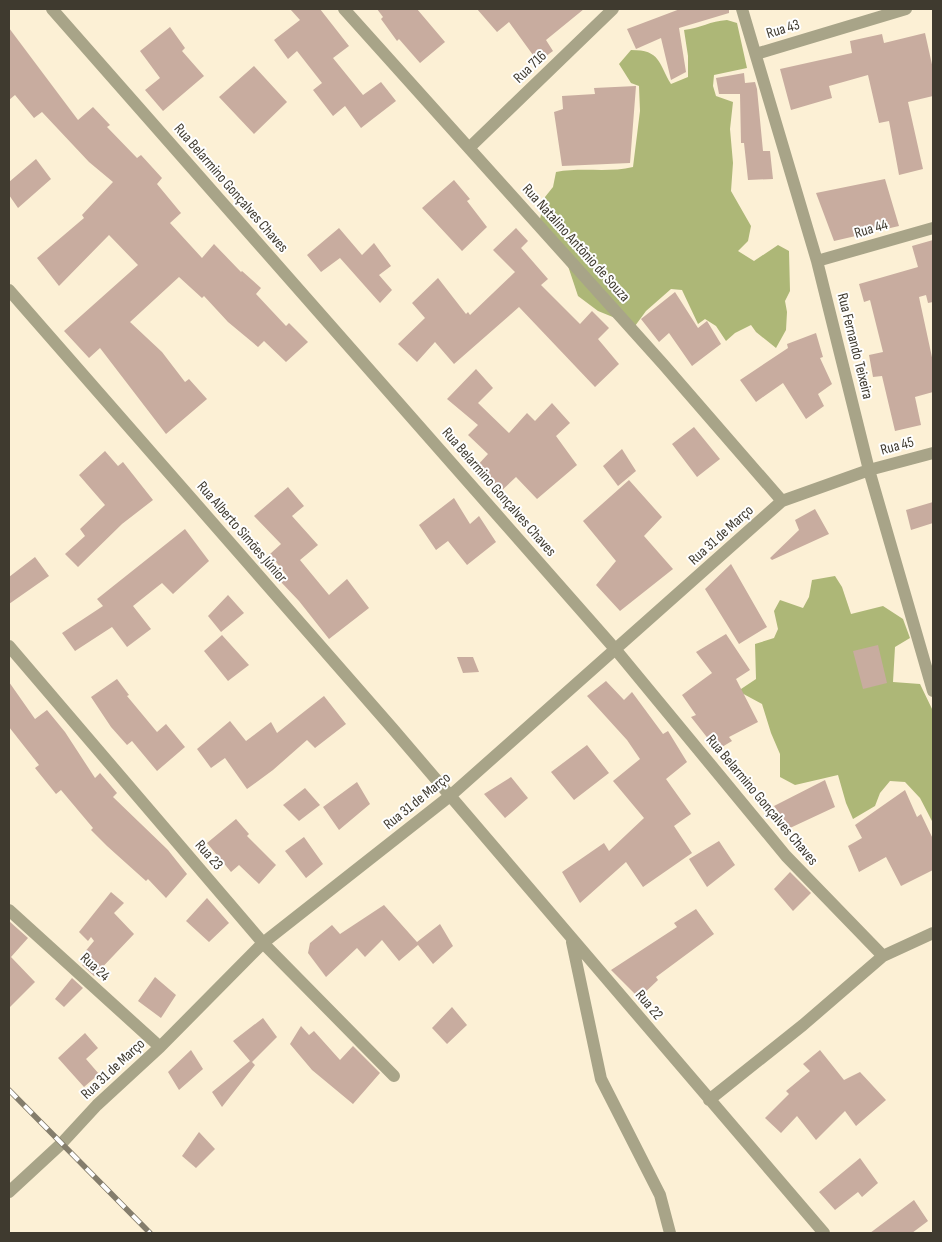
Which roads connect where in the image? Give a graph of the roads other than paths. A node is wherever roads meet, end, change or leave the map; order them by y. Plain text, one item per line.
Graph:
1 (52, 9) edge
2 (344, 9) edge
3 (613, 9) edge
4 (742, 9) edge
5 (906, 9) edge
6 (756, 54) junction
7 (469, 148) junction
8 (933, 228) edge
9 (817, 261) junction
10 (9, 290) edge
11 (933, 453) edge
12 (869, 470) junction
13 (782, 501) junction
14 (9, 646) edge
15 (616, 650) junction
16 (933, 691) edge
17 (450, 796) junction
18 (9, 910) edge
19 (933, 933) edge
20 (571, 938) junction
21 (263, 943) junction
22 (883, 956) junction
23 (160, 1047) junction
24 (394, 1076) dead end
25 (709, 1100) junction
26 (9, 1192) edge
27 (670, 1233) edge
28 (824, 1233) edge

1 - 15 street, Rua Belarmino Gonçalves Chaves
2 - 7 street, Rua Natalino Antônio de Souza
3 - 7 street, Rua 716
4 - 6 street, Rua Fernando Teixeira
5 - 6 street, Rua 43
6 - 9 street, Rua Fernando Teixeira
7 - 13 street, Rua Natalino Antônio de Souza
8 - 9 street, Rua 44
9 - 12 street, Rua Fernando Teixeira
10 - 17 street, Rua Alberto Simões Júnior
11 - 12 street, Rua 45
12 - 13 street, Rua 31 de Março
12 - 16 street, Rua Fernando Teixeira
13 - 15 street, Rua 31 de Março
14 - 21 street, Rua 23
15 - 17 street, Rua 31 de Março
15 - 22 street, Rua Belarmino Gonçalves Chaves
17 - 20 street, Rua 22
17 - 21 street, Rua 31 de Março
18 - 23 street, Rua 24
19 - 22 street
20 - 25 street, Rua 22
20 - 27 street
21 - 23 street, Rua 31 de Março
21 - 24 street, Rua 23
22 - 25 street
23 - 26 street, Rua 31 de Março
25 - 28 street, Rua 22

